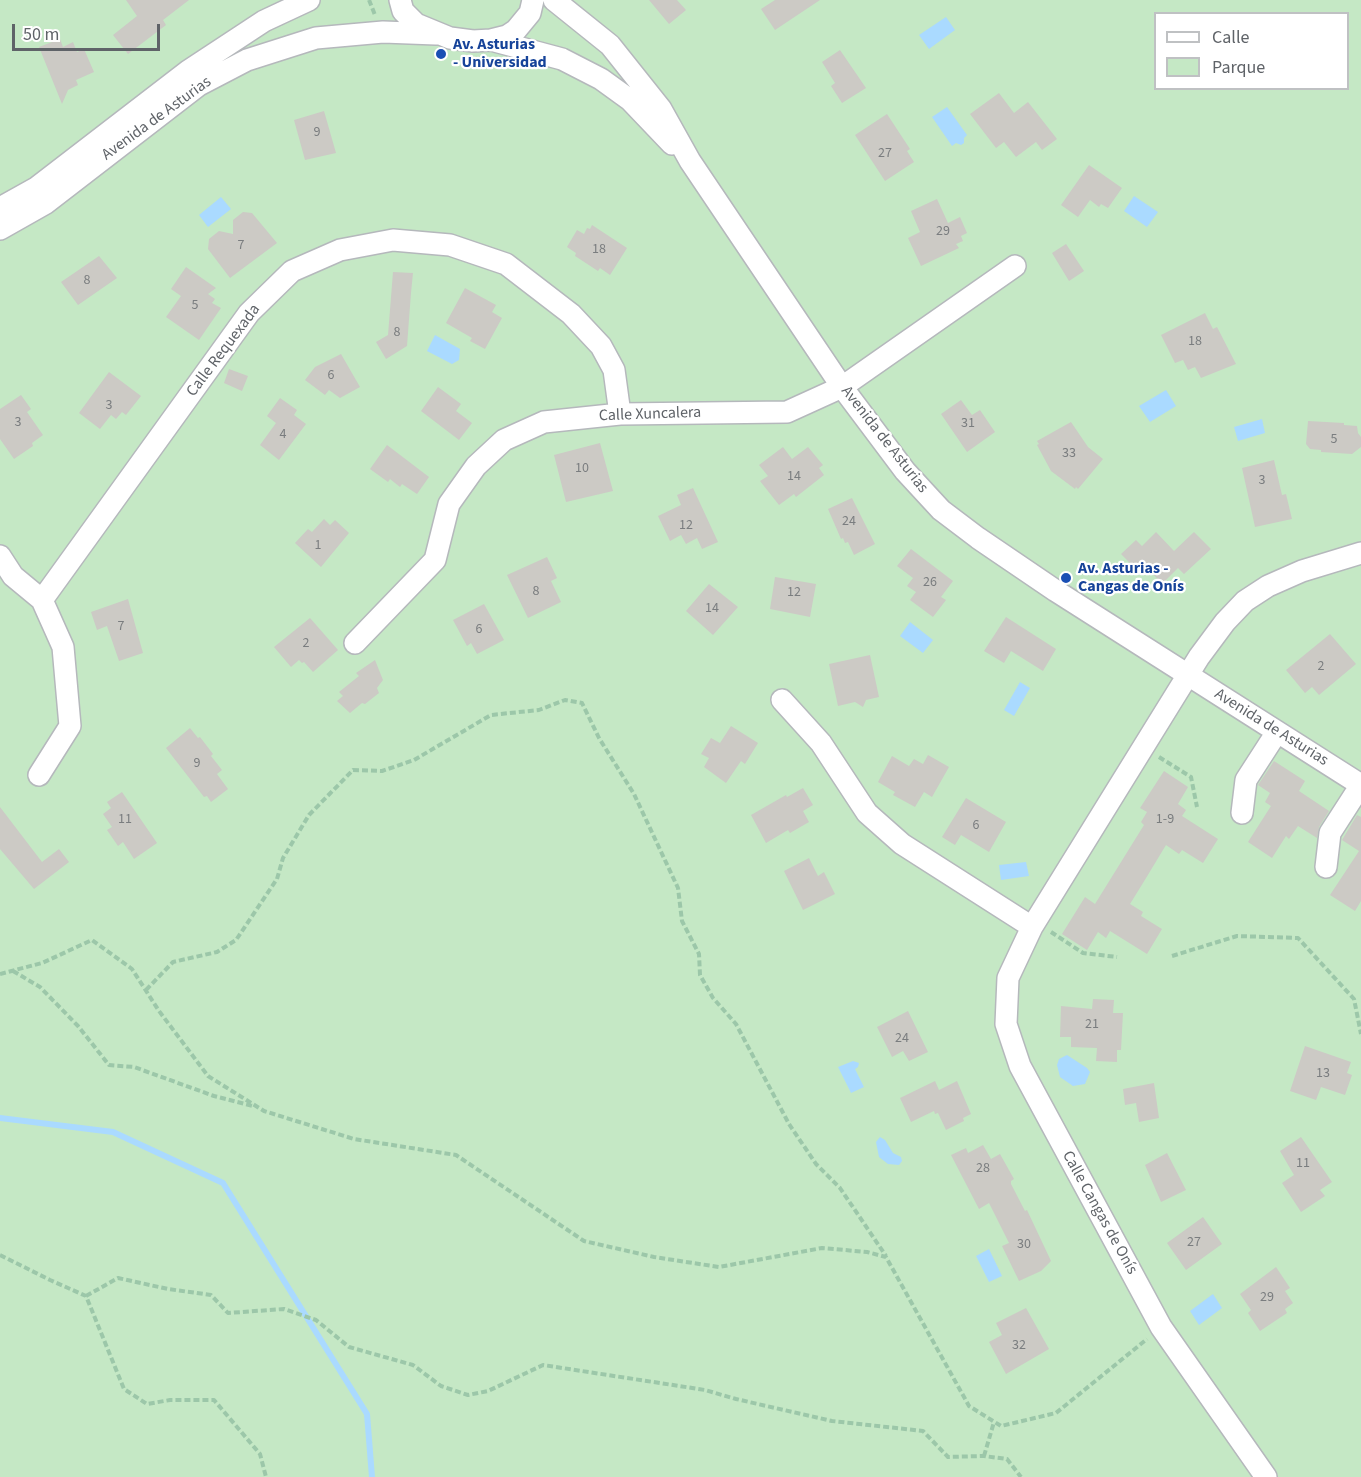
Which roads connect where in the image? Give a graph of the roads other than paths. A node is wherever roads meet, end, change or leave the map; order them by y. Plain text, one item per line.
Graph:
1 (309, 0) edge
2 (400, 0) edge
3 (533, 0) edge
4 (554, 0) edge
5 (436, 34) junction
6 (491, 40) junction
7 (690, 161) junction
8 (0, 208) edge
9 (0, 229) edge
10 (1015, 267) dead end
11 (842, 387) junction
12 (620, 414) junction
13 (1361, 553) edge
14 (0, 556) edge
15 (42, 600) junction
16 (355, 643) dead end
17 (1188, 676) junction
18 (782, 700) dead end
19 (1277, 732) junction
20 (39, 775) dead end
21 (1361, 785) edge
22 (1242, 813) dead end
23 (1326, 867) dead end
24 (1034, 925) junction
25 (1266, 1477) edge

1 - 8 street, Avenida de Asturias
2 - 5 street
3 - 6 street
4 - 7 street, Avenida de Asturias
5 - 6 street
5 - 9 street, Avenida de Asturias
6 - 7 street, Avenida de Asturias
7 - 11 street, Avenida de Asturias
10 - 11 street, Calle Xuncalera
11 - 12 street, Calle Xuncalera
11 - 17 street, Avenida de Asturias
12 - 15 street, Calle Requexada
12 - 16 street, Calle Xuncalera
13 - 17 street, Calle Cangas de Onís
14 - 15 street
15 - 20 street
17 - 19 street, Avenida de Asturias
17 - 24 street, Calle Cangas de Onís
18 - 24 street
19 - 21 street, Avenida de Asturias
19 - 22 street
21 - 23 street
24 - 25 street, Calle Cangas de Onís

